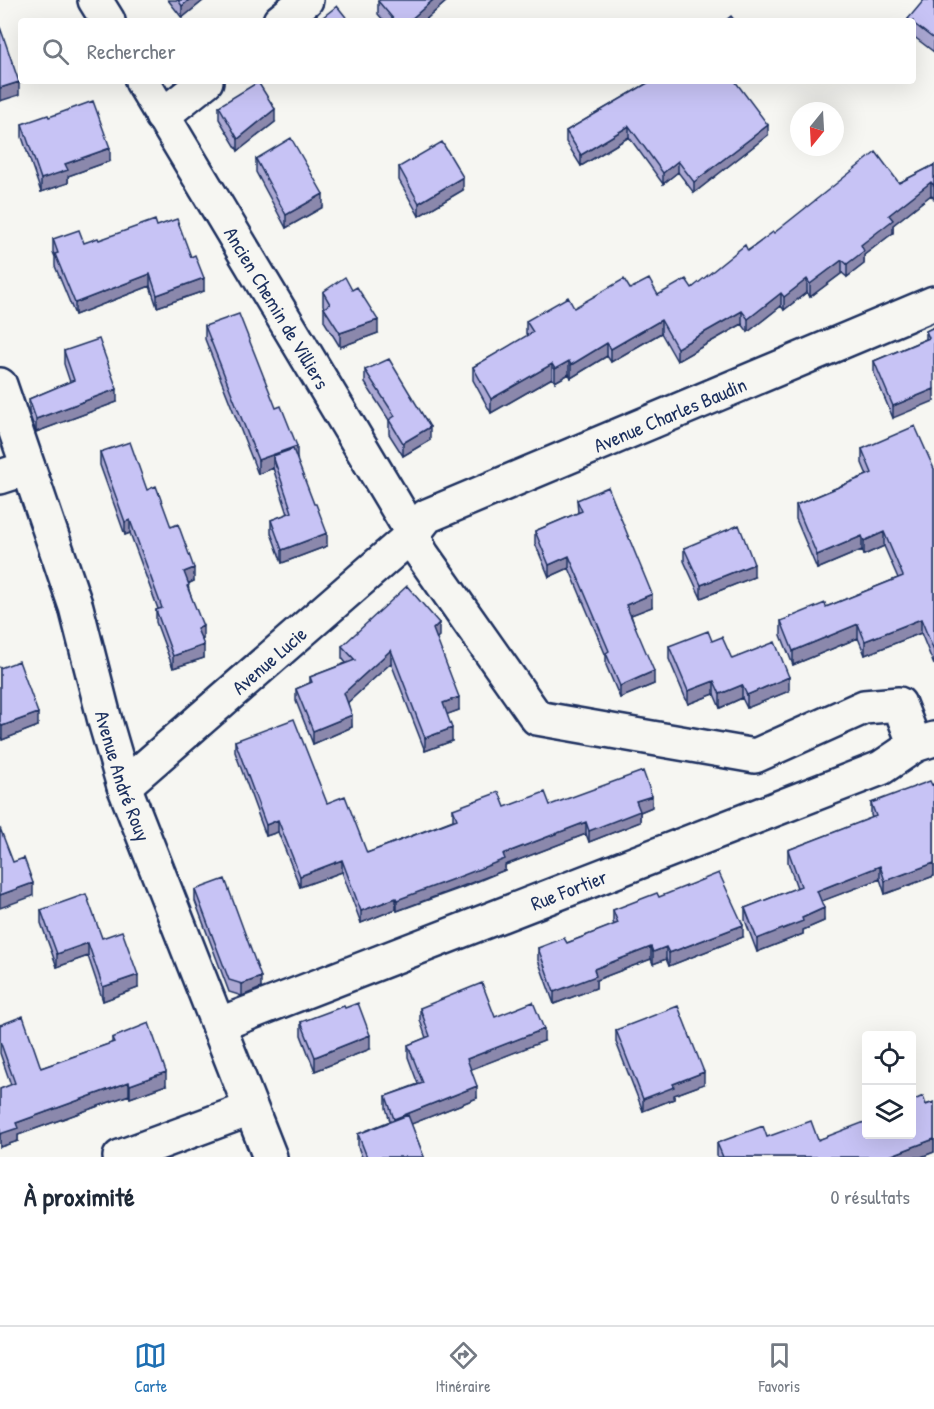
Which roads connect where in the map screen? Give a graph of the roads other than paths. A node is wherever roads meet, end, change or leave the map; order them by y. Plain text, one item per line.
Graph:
1 (95, 0) edge
2 (306, 0) edge
3 (106, 18) edge
4 (284, 18) edge
5 (144, 84) edge
6 (202, 84) edge
7 (162, 116) junction
8 (934, 303) edge
9 (0, 385) edge
10 (14, 473) edge
11 (413, 534) junction
12 (924, 742) edge
13 (124, 786) junction
14 (218, 1025) junction
15 (250, 1109) junction
16 (120, 1157) edge
17 (270, 1157) edge

1 - 3 street
2 - 4 street
5 - 7 street, Ancien Chemin de Villiers
6 - 7 street
7 - 11 street, Ancien Chemin de Villiers
8 - 11 street, Avenue Charles Baudin
9 - 10 street, Avenue André Rouy
10 - 13 street, Avenue André Rouy
11 - 12 street, Ancien Chemin de Villiers
11 - 13 street, Avenue Lucie
12 - 14 street, Rue Fortier
13 - 14 street, Avenue André Rouy
14 - 15 street, Avenue André Rouy
15 - 16 street
15 - 17 street, Avenue André Rouy

